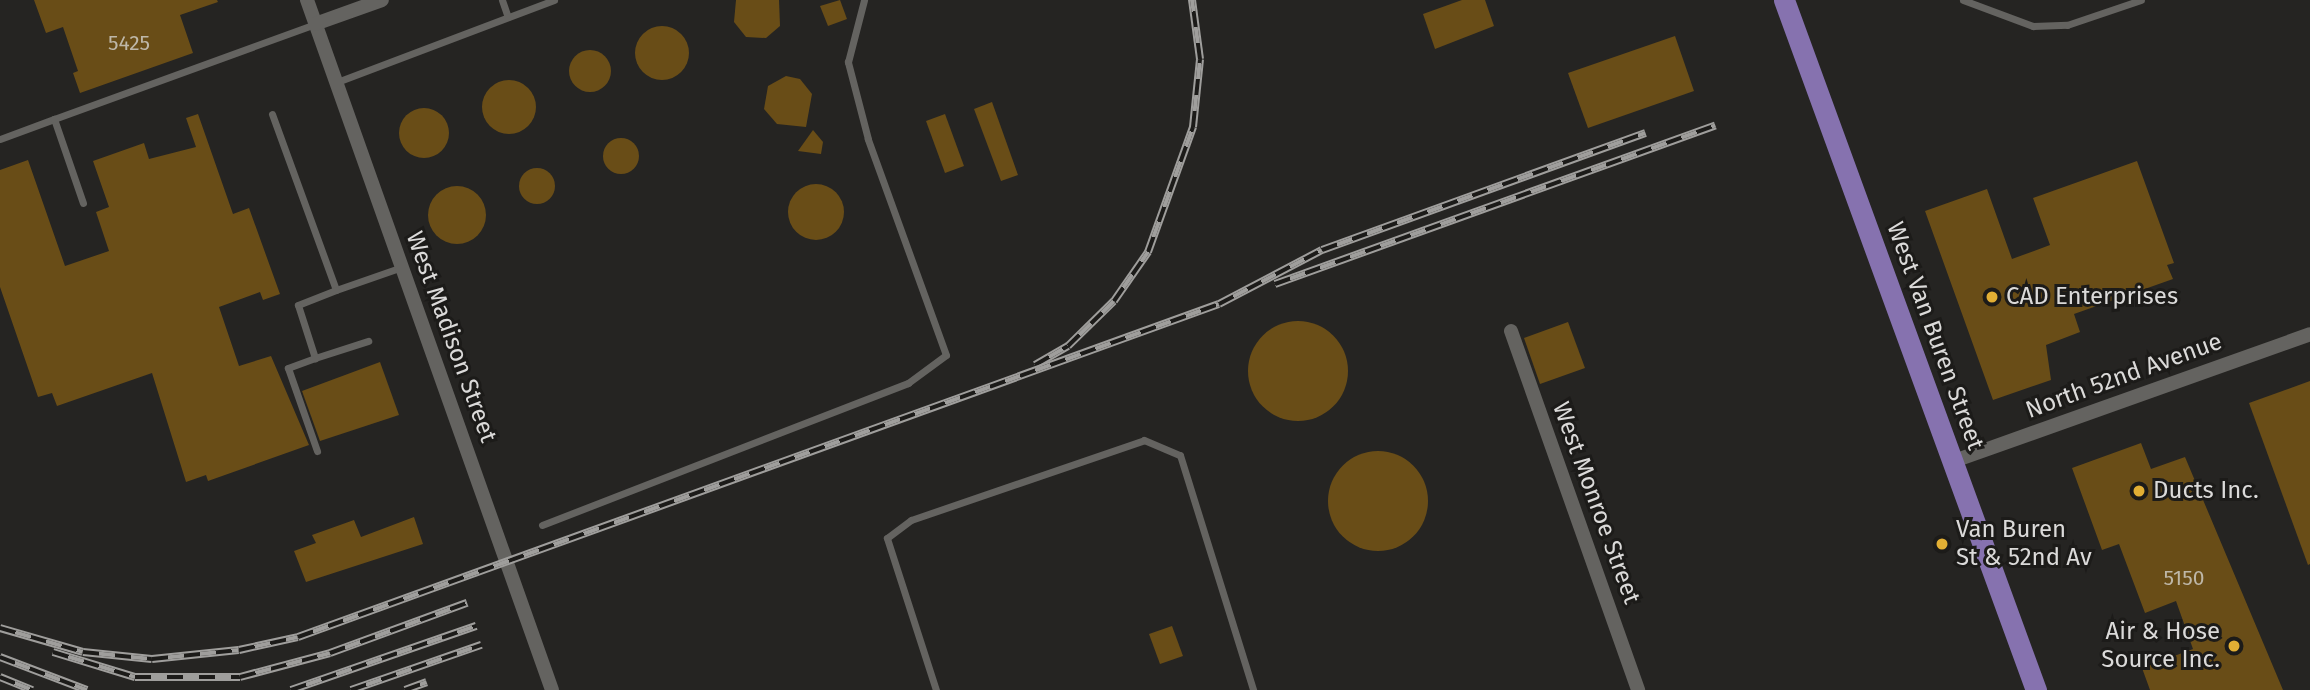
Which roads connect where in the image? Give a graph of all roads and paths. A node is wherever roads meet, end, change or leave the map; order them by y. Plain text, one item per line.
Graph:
1 (307, 0) edge
2 (382, 0) edge
3 (502, 0) edge
4 (554, 0) edge
5 (863, 0) edge
6 (1784, 0) edge
7 (1963, 0) edge
8 (2141, 0) edge
9 (508, 17) junction
10 (315, 24) junction
11 (336, 82) junction
12 (272, 114) dead end
13 (54, 119) junction
14 (0, 139) edge
15 (83, 203) dead end
16 (402, 267) junction
17 (336, 290) junction
18 (1511, 331) dead end
19 (2310, 334) edge
20 (368, 341) dead end
21 (315, 358) junction
22 (317, 451) dead end
23 (1954, 461) junction
24 (542, 525) dead end
25 (552, 690) edge
26 (936, 690) edge
27 (1253, 690) edge
28 (1638, 690) edge
29 (2036, 690) edge

1 - 10 street, West Madison Street
2 - 10 street
3 - 9 lane
4 - 9 lane
5 - 24 lane
6 - 23 main road, West Van Buren Street
7 - 8 lane
9 - 11 lane
10 - 11 street, West Madison Street
10 - 13 lane
11 - 16 street, West Madison Street
12 - 17 lane
13 - 14 lane
13 - 15 lane
16 - 17 lane
16 - 25 street, West Madison Street
17 - 21 lane
18 - 28 street, West Monroe Street
19 - 23 street, North 52nd Avenue
20 - 21 lane
21 - 22 lane
23 - 29 main road, West Van Buren Street
26 - 27 lane

